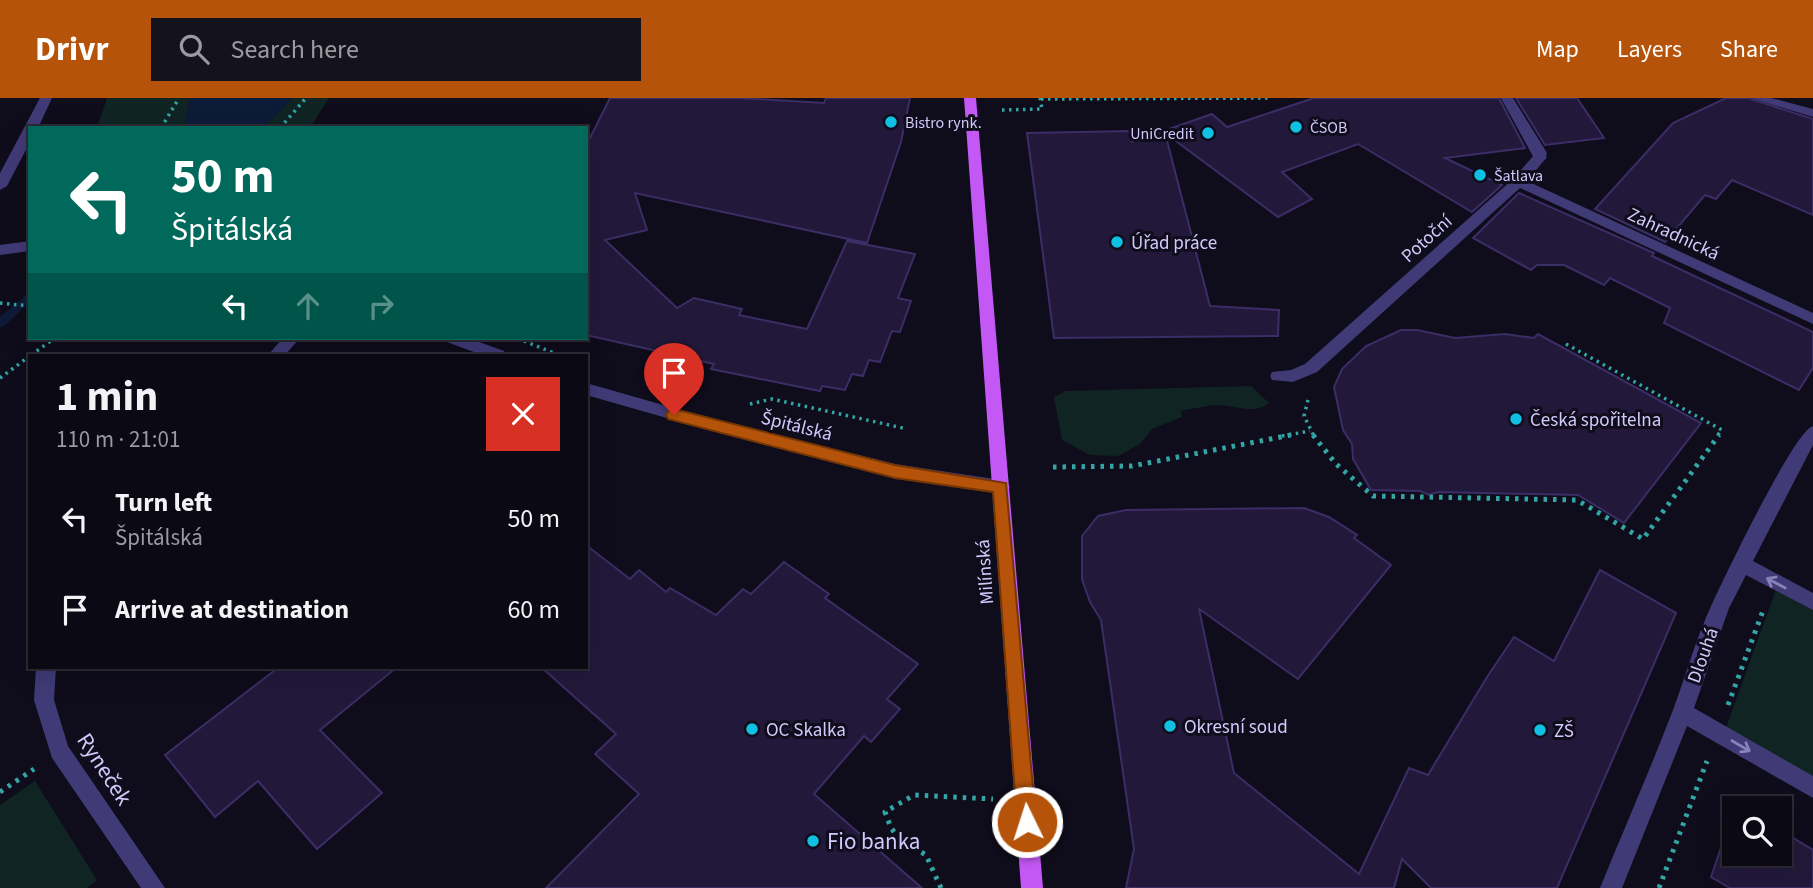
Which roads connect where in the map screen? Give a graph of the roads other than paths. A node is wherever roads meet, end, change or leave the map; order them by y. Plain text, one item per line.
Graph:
1 (46, 98) edge
2 (970, 98) edge
3 (1507, 98) edge
4 (1757, 98) edge
5 (1813, 113) edge
6 (32, 126) edge
7 (28, 133) edge
8 (1518, 182) junction
9 (0, 186) edge
10 (28, 246) edge
11 (0, 250) edge
12 (1813, 319) edge
13 (290, 340) edge
14 (457, 340) edge
15 (277, 354) edge
16 (495, 354) edge
17 (1278, 376) dead end
18 (588, 390) edge
19 (1813, 432) edge
20 (1001, 487) junction
21 (1740, 563) junction
22 (1813, 602) edge
23 (46, 669) edge
24 (1682, 712) junction
25 (1813, 788) edge
26 (153, 888) edge
27 (1032, 888) edge
28 (1611, 888) edge

1 - 6 street
2 - 20 main road, Milínská
3 - 8 street, Potoční
4 - 5 street
7 - 9 street
8 - 12 street, Zahradnická
8 - 17 street, Potoční
10 - 11 street
13 - 15 street
14 - 16 street
18 - 20 street, Špitálská
19 - 21 street, Dlouhá
20 - 27 main road, Milínská
22 -> 21 street
21 - 24 street, Dlouhá
23 - 26 street, Ryneček
24 -> 25 street
24 - 28 street, Dlouhá

